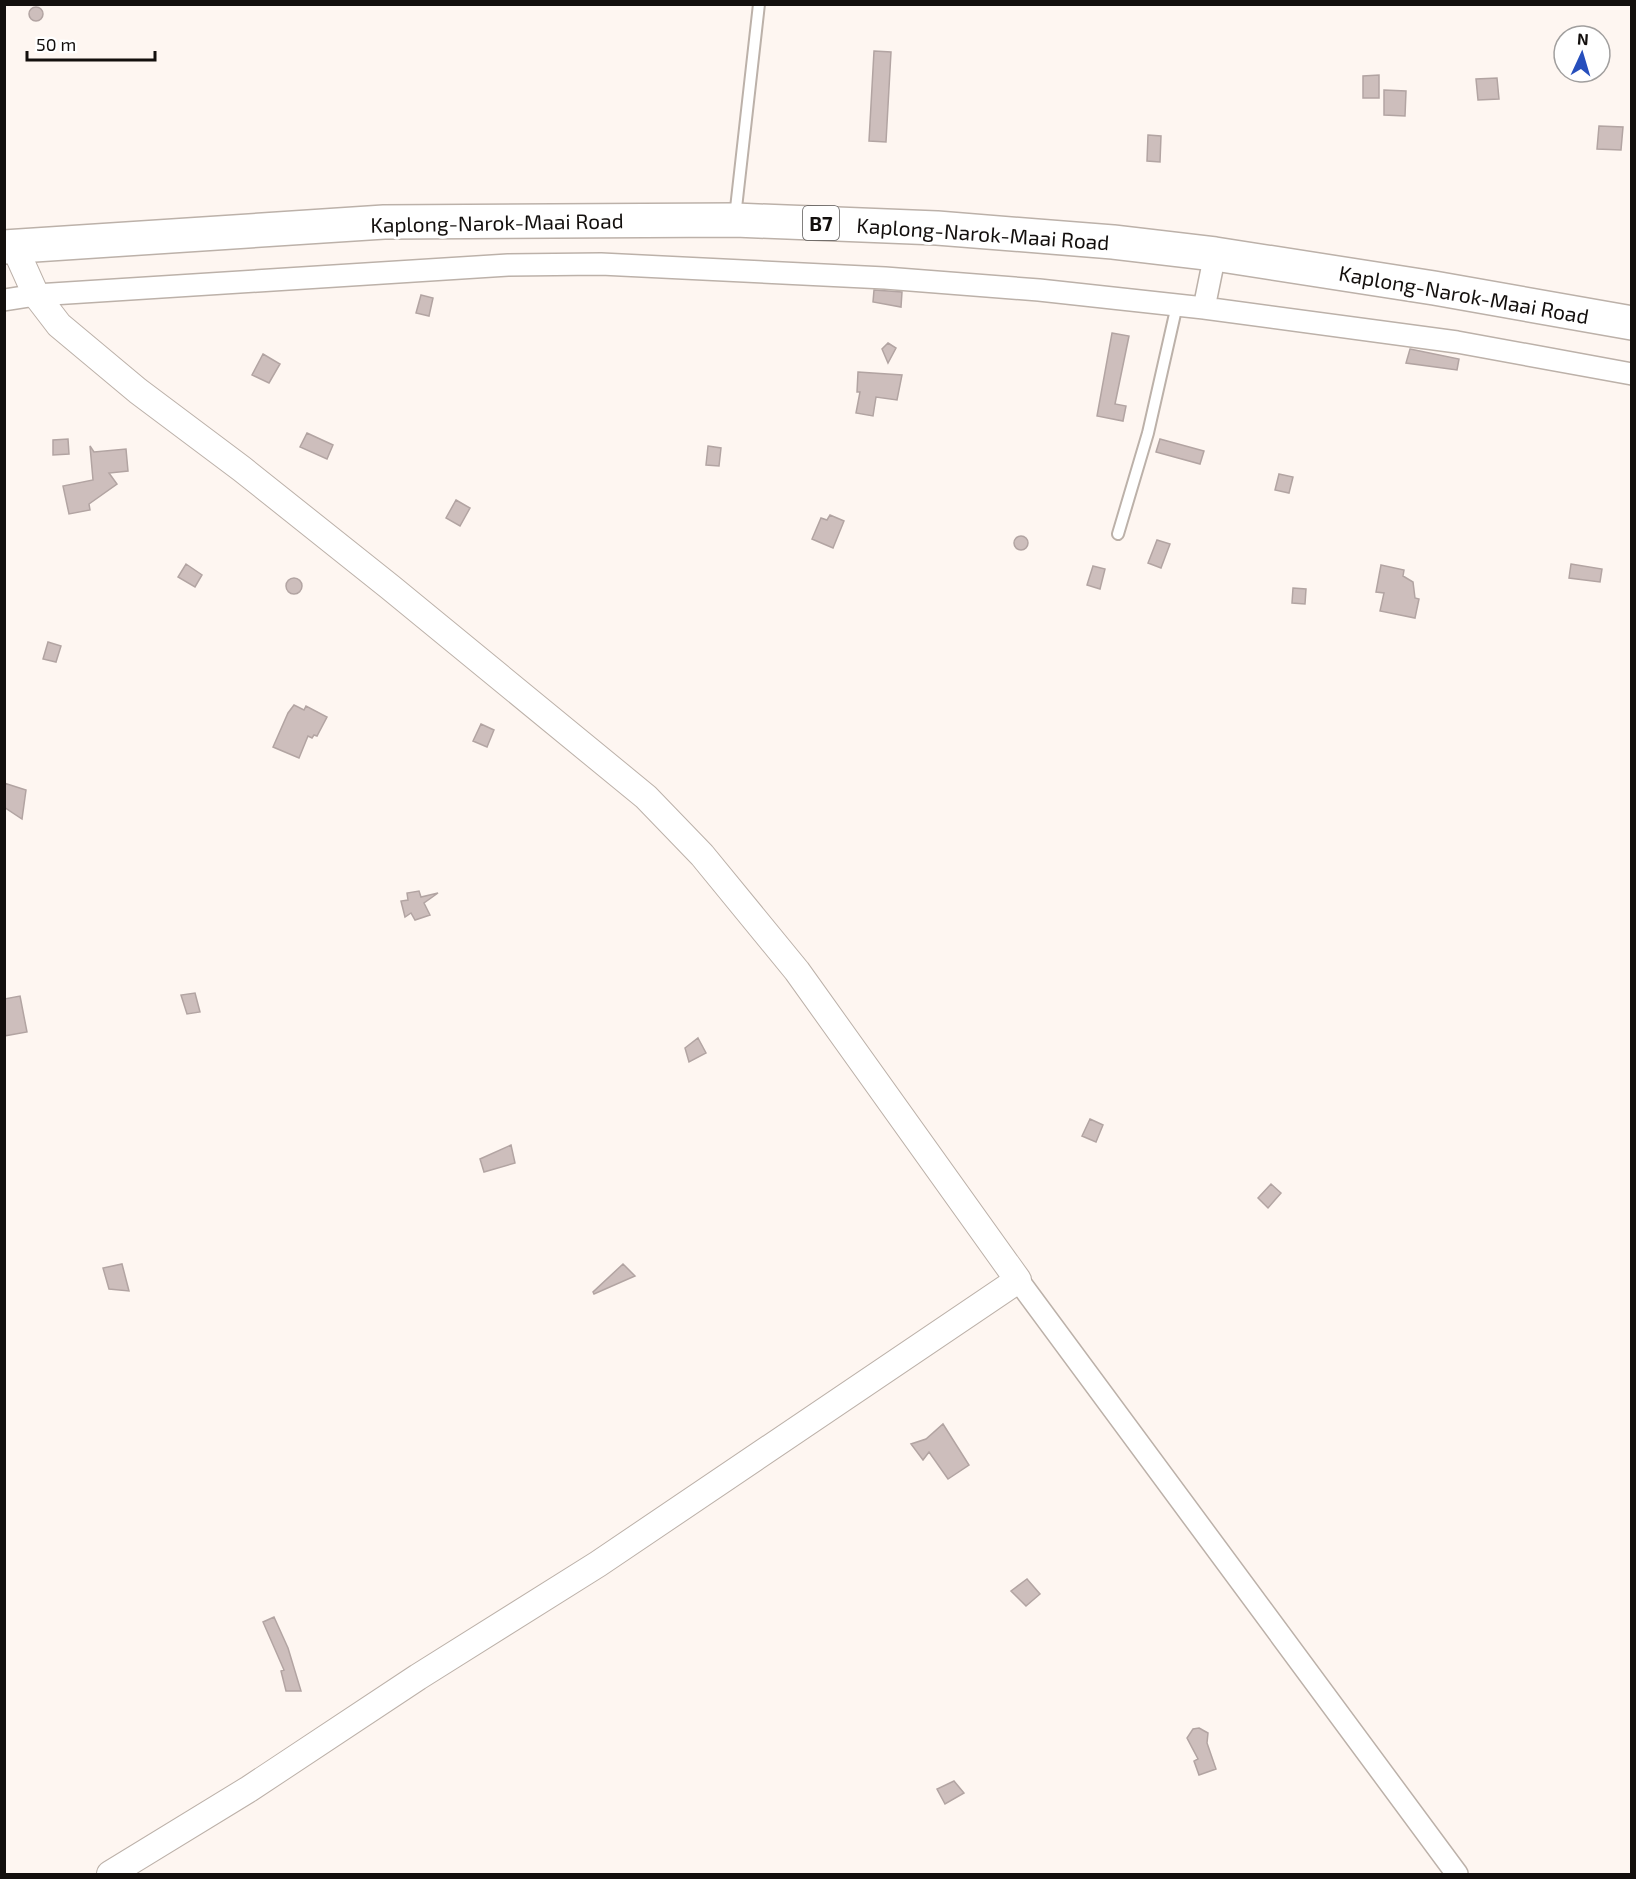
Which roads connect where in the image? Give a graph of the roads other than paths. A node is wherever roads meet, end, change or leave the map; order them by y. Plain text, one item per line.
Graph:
1 (759, 4) edge
2 (735, 220) junction
3 (9, 246) edge
4 (1215, 254) junction
5 (36, 295) junction
6 (4, 300) edge
7 (1177, 305) junction
8 (1204, 308) junction
9 (1632, 323) edge
10 (1632, 374) edge
11 (1118, 534) dead end
12 (1018, 1280) junction
13 (110, 1875) edge
14 (1457, 1875) edge

1 - 2 lane
2 - 3 highway, Kaplong-Narok-Maai Road / B7
2 - 4 highway, Kaplong-Narok-Maai Road / B7
3 - 5 street
4 - 8 street
4 - 9 highway, Kaplong-Narok-Maai Road / B7
5 - 6 street
5 - 7 street
5 - 12 street
7 - 8 street
7 - 11 lane
8 - 10 street
12 - 13 street
12 - 14 street

